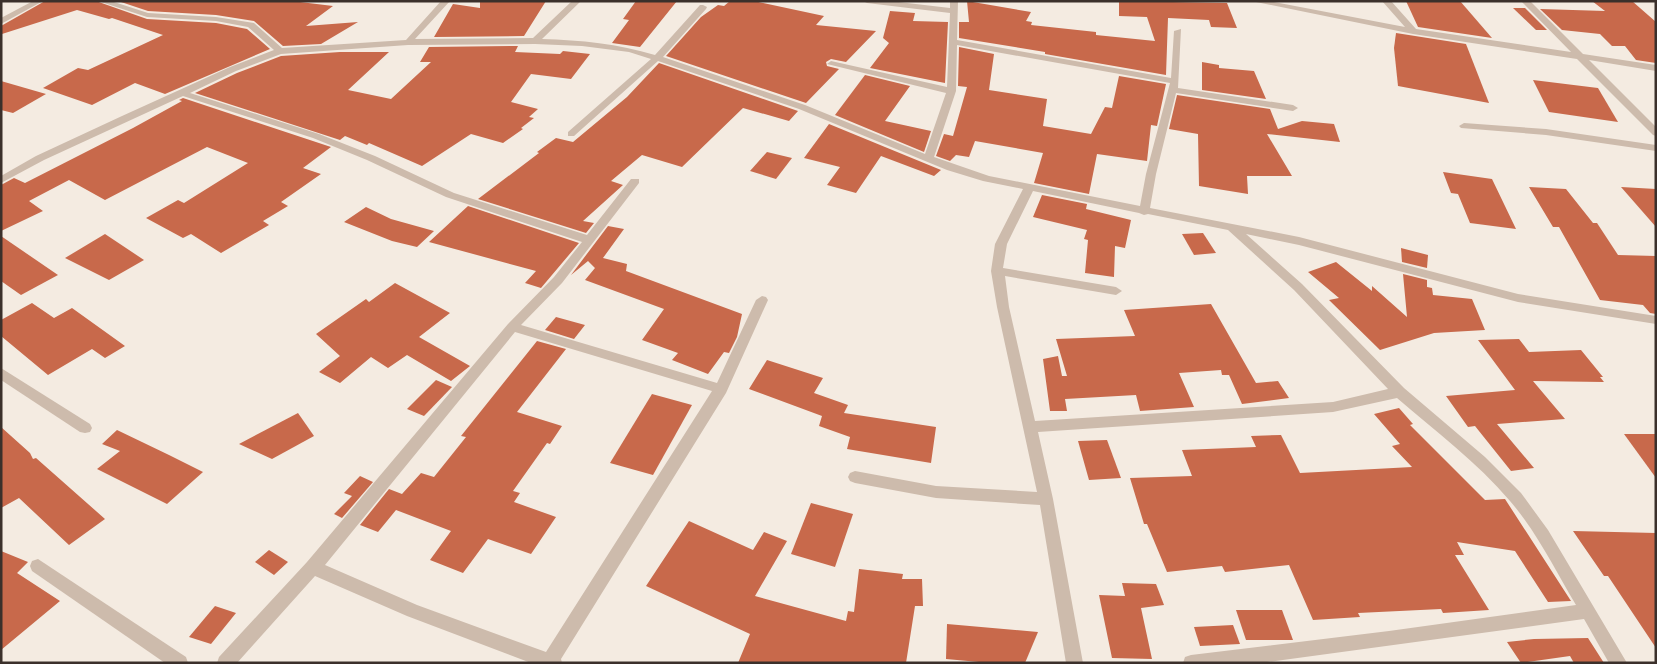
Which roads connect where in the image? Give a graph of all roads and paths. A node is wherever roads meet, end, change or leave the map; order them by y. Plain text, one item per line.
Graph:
1 (39, 1) edge
2 (102, 1) edge
3 (446, 1) edge
4 (577, 1) edge
5 (867, 1) edge
6 (1255, 1) edge
7 (1386, 1) edge
8 (1525, 1) edge
9 (703, 6) dead end
10 (954, 6) edge
11 (1, 22) edge
12 (1178, 31) dead end
13 (1413, 31) junction
14 (535, 41) junction
15 (408, 42) junction
16 (954, 42) junction
17 (280, 51) junction
18 (657, 58) junction
19 (1583, 58) junction
20 (831, 64) dead end
21 (1656, 68) edge
22 (1174, 85) junction
23 (951, 91) junction
24 (182, 93) junction
25 (1293, 108) dead end
26 (1464, 126) dead end
27 (1654, 131) edge
28 (570, 134) dead end
29 (1656, 148) edge
30 (928, 159) junction
31 (1, 180) edge
32 (635, 181) dead end
33 (1029, 189) junction
34 (1144, 212) junction
35 (1230, 226) junction
36 (589, 240) junction
37 (998, 271) junction
38 (1116, 291) dead end
39 (762, 300) dead end
40 (1656, 320) edge
41 (512, 327) junction
42 (1, 373) edge
43 (721, 388) junction
44 (1399, 392) junction
45 (1029, 427) junction
46 (85, 428) dead end
47 (855, 477) dead end
48 (1046, 499) junction
49 (38, 566) dead end
50 (313, 567) junction
51 (1589, 611) junction
52 (552, 662) edge
53 (180, 663) edge
54 (225, 663) edge
55 (1075, 663) edge
56 (1191, 663) edge
57 (1618, 663) edge

1 - 11 street
2 - 17 street
3 - 15 street
4 - 14 street
5 - 10 street
6 - 13 street
7 - 13 street
8 - 19 street
9 - 18 street
10 - 16 street
12 - 22 street
13 - 19 street
14 - 15 street
14 - 18 street
15 - 17 street
16 - 22 street
16 - 23 street
17 - 24 street
18 - 28 street
18 - 30 street
19 - 21 street
19 - 27 street
20 - 23 street
22 - 25 street
22 - 34 street
23 - 30 street
24 - 31 street
24 - 36 street
26 - 29 street
30 - 33 street
32 - 36 street
33 - 34 street
33 - 37 street
34 - 35 street
35 - 40 street
35 - 44 street
36 - 41 street
37 - 38 street
37 - 45 street
39 - 43 street
41 - 43 street
41 - 50 street
42 - 46 street
43 - 52 street
44 - 45 street
44 - 51 street
45 - 48 street
47 - 48 street
48 - 55 street
49 - 53 street
50 - 52 street
50 - 54 street
51 - 56 street
51 - 57 street

